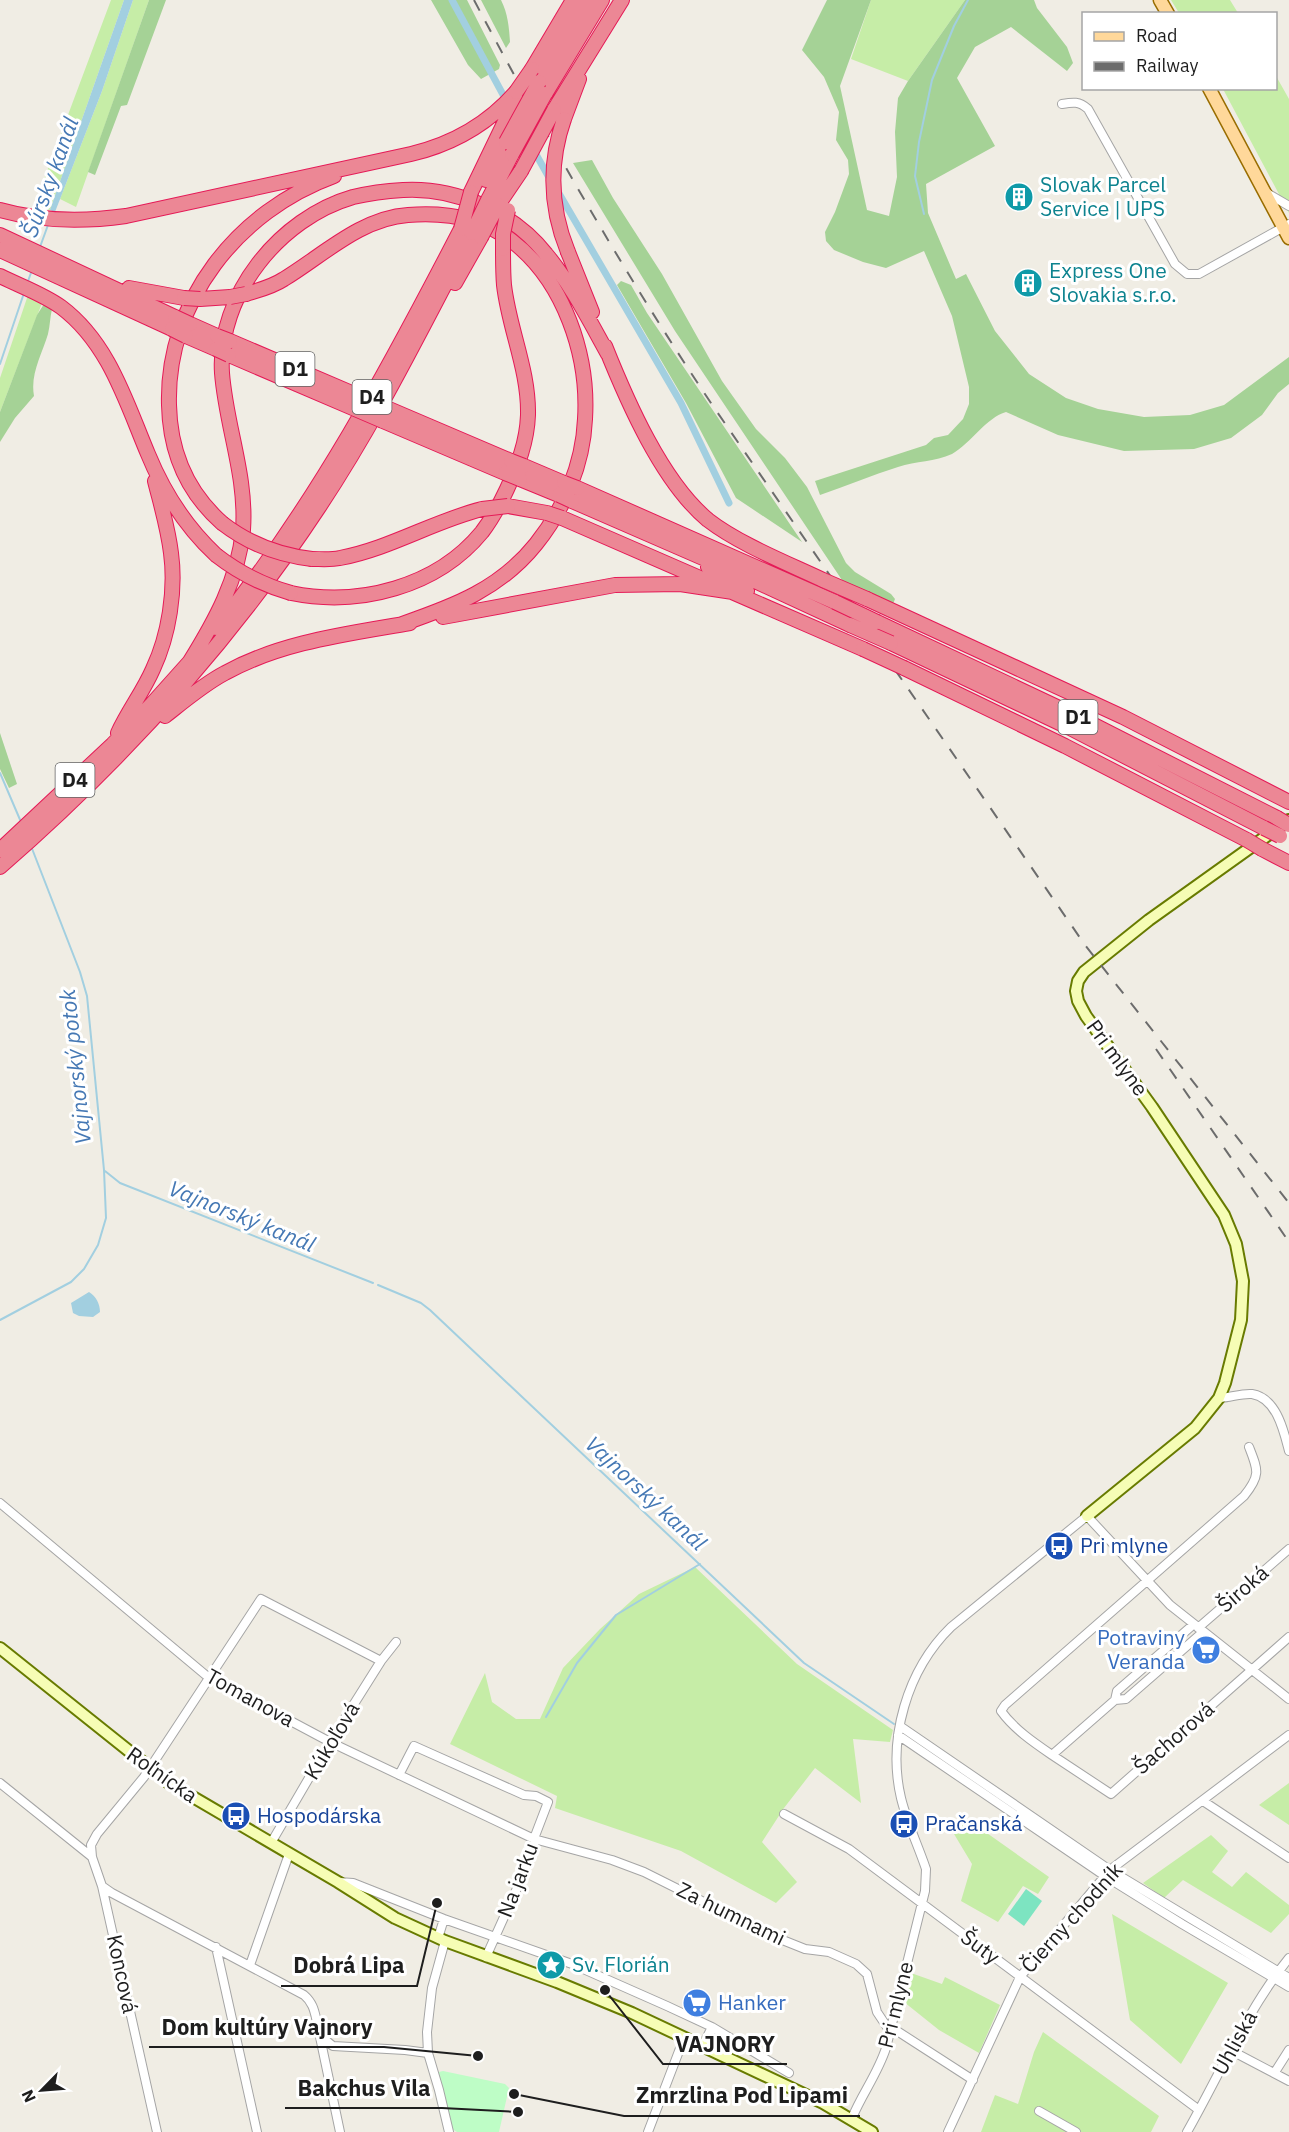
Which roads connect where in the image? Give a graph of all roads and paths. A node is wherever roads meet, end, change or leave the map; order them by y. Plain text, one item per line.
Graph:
1 (573, 0) edge
2 (588, 0) edge
3 (602, 0) edge
4 (622, 0) edge
5 (542, 88) junction
6 (1210, 90) edge
7 (516, 92) junction
8 (1062, 104) dead end
9 (559, 115) junction
10 (506, 142) junction
11 (375, 161) junction
12 (1264, 191) junction
13 (489, 200) junction
14 (1289, 206) edge
15 (4, 211) edge
16 (1287, 230) edge
17 (471, 233) junction
18 (1, 235) edge
19 (0, 250) edge
20 (0, 276) edge
21 (73, 277) junction
22 (608, 354) junction
23 (149, 456) junction
24 (568, 492) junction
25 (655, 521) junction
26 (665, 540) junction
27 (823, 580) junction
28 (733, 592) junction
29 (787, 616) junction
30 (402, 624) junction
31 (189, 663) junction
32 (140, 735) junction
33 (113, 744) junction
34 (1289, 802) edge
35 (1285, 821) edge
36 (40, 823) junction
37 (1284, 839) edge
38 (18, 842) junction
39 (0, 850) edge
40 (1289, 863) edge
41 (0, 867) edge
42 (1219, 1398) junction
43 (1250, 1447) dead end
44 (1289, 1451) edge
45 (0, 1503) edge
46 (1087, 1516) junction
47 (1289, 1549) edge
48 (1147, 1581) junction
49 (1198, 1628) junction
50 (1289, 1637) edge
51 (396, 1642) dead end
52 (0, 1648) edge
53 (381, 1661) junction
54 (1252, 1670) junction
55 (208, 1677) junction
56 (1289, 1698) edge
57 (900, 1726) junction
58 (1289, 1735) edge
59 (898, 1736) junction
60 (330, 1742) junction
61 (1052, 1755) junction
62 (149, 1767) junction
63 (399, 1775) junction
64 (0, 1783) edge
65 (1203, 1801) junction
66 (784, 1814) dead end
67 (534, 1839) junction
68 (271, 1843) junction
69 (290, 1854) junction
70 (92, 1857) junction
71 (1289, 1858) edge
72 (1108, 1873) junction
73 (338, 1882) junction
74 (102, 1886) junction
75 (376, 1892) junction
76 (371, 1904) junction
77 (922, 1904) junction
78 (444, 1919) junction
79 (495, 1938) junction
80 (441, 1940) junction
81 (216, 1947) junction
82 (486, 1957) junction
83 (1289, 1958) edge
84 (250, 1965) junction
85 (1276, 1975) junction
86 (1020, 1977) junction
87 (1289, 1978) edge
88 (1289, 1987) edge
89 (712, 2027) junction
90 (890, 2028) junction
91 (320, 2035) junction
92 (684, 2038) junction
93 (333, 2046) junction
94 (702, 2047) junction
95 (1230, 2050) junction
96 (1289, 2050) edge
97 (322, 2053) junction
98 (428, 2053) junction
99 (789, 2073) dead end
100 (1275, 2073) junction
101 (973, 2080) junction
102 (1289, 2080) edge
103 (1199, 2110) junction
104 (1039, 2111) dead end
105 (852, 2118) junction
106 (866, 2130) edge
107 (157, 2132) edge
108 (257, 2132) edge
109 (340, 2132) edge
110 (449, 2132) edge
111 (648, 2132) edge
112 (948, 2132) edge
113 (1076, 2132) edge
114 (1186, 2132) edge

1 - 7 highway, bridge
2 - 5 highway, D4
3 - 5 highway, D4
4 - 9 highway
5 - 10 highway, D4, bridge
6 - 12 main road
7 - 10 highway
7 - 11 highway
8 - 16 street
9 - 13 highway, bridge
9 - 22 highway, bridge
10 - 13 highway, D4
10 - 13 highway
11 - 15 highway
11 - 28 highway, bridge
12 - 14 street
12 - 16 main road
13 - 17 highway, D4, bridge
13 - 17 highway, bridge
13 - 23 highway, bridge
17 - 31 highway, D4
17 - 32 highway, D4
18 - 21 highway, D1
19 - 21 highway, D1
20 - 23 highway
21 - 24 highway, D1, bridge
21 - 30 highway, bridge
22 - 27 highway
22 - 31 highway
23 - 33 highway
24 - 25 highway, D1
24 - 26 highway, D1
25 - 27 highway
25 - 35 highway, D1, bridge
26 - 29 highway
26 - 37 highway, D1, bridge
27 - 34 highway, bridge
28 - 29 highway
28 - 30 highway
29 - 40 highway, bridge
30 - 32 highway
31 - 33 highway, D4
32 - 36 highway, D4
33 - 36 highway, D4
35 - 42 street, Pri mlyne
36 - 38 highway, D4
38 - 39 highway, D4
38 - 41 highway, D4
42 - 44 street
42 - 46 street, Pri mlyne
43 - 48 street
45 - 55 street, Tomanova
46 - 48 street
46 - 57 street, Pri mlyne
47 - 49 street, Široká
48 - 49 street
48 - 61 street
49 - 54 street
49 - 61 street, Široká
50 - 54 street, Šachorová
51 - 53 street, Kúkoľová
52 - 62 street, Roľnícka
53 - 55 street
53 - 60 street, Kúkoľová
54 - 56 street
54 - 61 street, Šachorová
55 - 60 street, Tomanova
55 - 62 street
57 - 59 street, Pri mlyne
57 - 72 street
58 - 65 street, Čierny chodník
59 - 72 street
59 - 77 street, Pri mlyne
60 - 63 street, Tomanova
60 - 68 street, Kúkoľová
62 - 68 street, Roľnícka
62 - 70 street
63 - 67 street, Tomanova
63 - 67 street, Na jarku
64 - 70 street
65 - 71 street
65 - 72 street, Čierny chodník
66 - 77 street, Šuty
67 - 79 street, Na jarku
67 - 90 street, Za humnami
68 - 69 street, Roľnícka
69 - 73 street, Roľnícka
69 - 84 street
70 - 74 street, Koncová
72 - 85 street
72 - 86 street, Čierny chodník
73 - 75 street, Roľnícka
73 - 76 street, Roľnícka
74 - 81 street
74 - 107 street, Koncová
75 - 76 street
75 - 78 street, Roľnícka
76 - 80 street, Roľnícka
77 - 86 street, Šuty
77 - 90 street, Pri mlyne
78 - 79 street, Roľnícka
78 - 80 street
79 - 82 street, Na jarku
79 - 89 street, Roľnícka
80 - 82 street, Roľnícka
80 - 98 street
81 - 84 street
81 - 108 street
82 - 92 street, Roľnícka
83 - 85 street, Uhliská
84 - 91 street
85 - 87 street
85 - 88 street
85 - 95 street, Uhliská
86 - 101 street, Čierny chodník
86 - 103 street, Šuty
89 - 94 street
89 - 99 street, Roľnícka
90 - 101 street
90 - 105 street, Pri mlyne
91 - 93 street
91 - 97 street
92 - 94 street, Roľnícka
92 - 111 street
93 - 97 street
93 - 98 street
94 - 105 street, Roľnícka
95 - 100 street
95 - 103 street, Uhliská
96 - 100 street
97 - 109 street
98 - 110 street
100 - 102 street
101 - 112 street, Čierny chodník
103 - 114 street, Uhliská
104 - 113 street
105 - 106 street, Roľnícka

